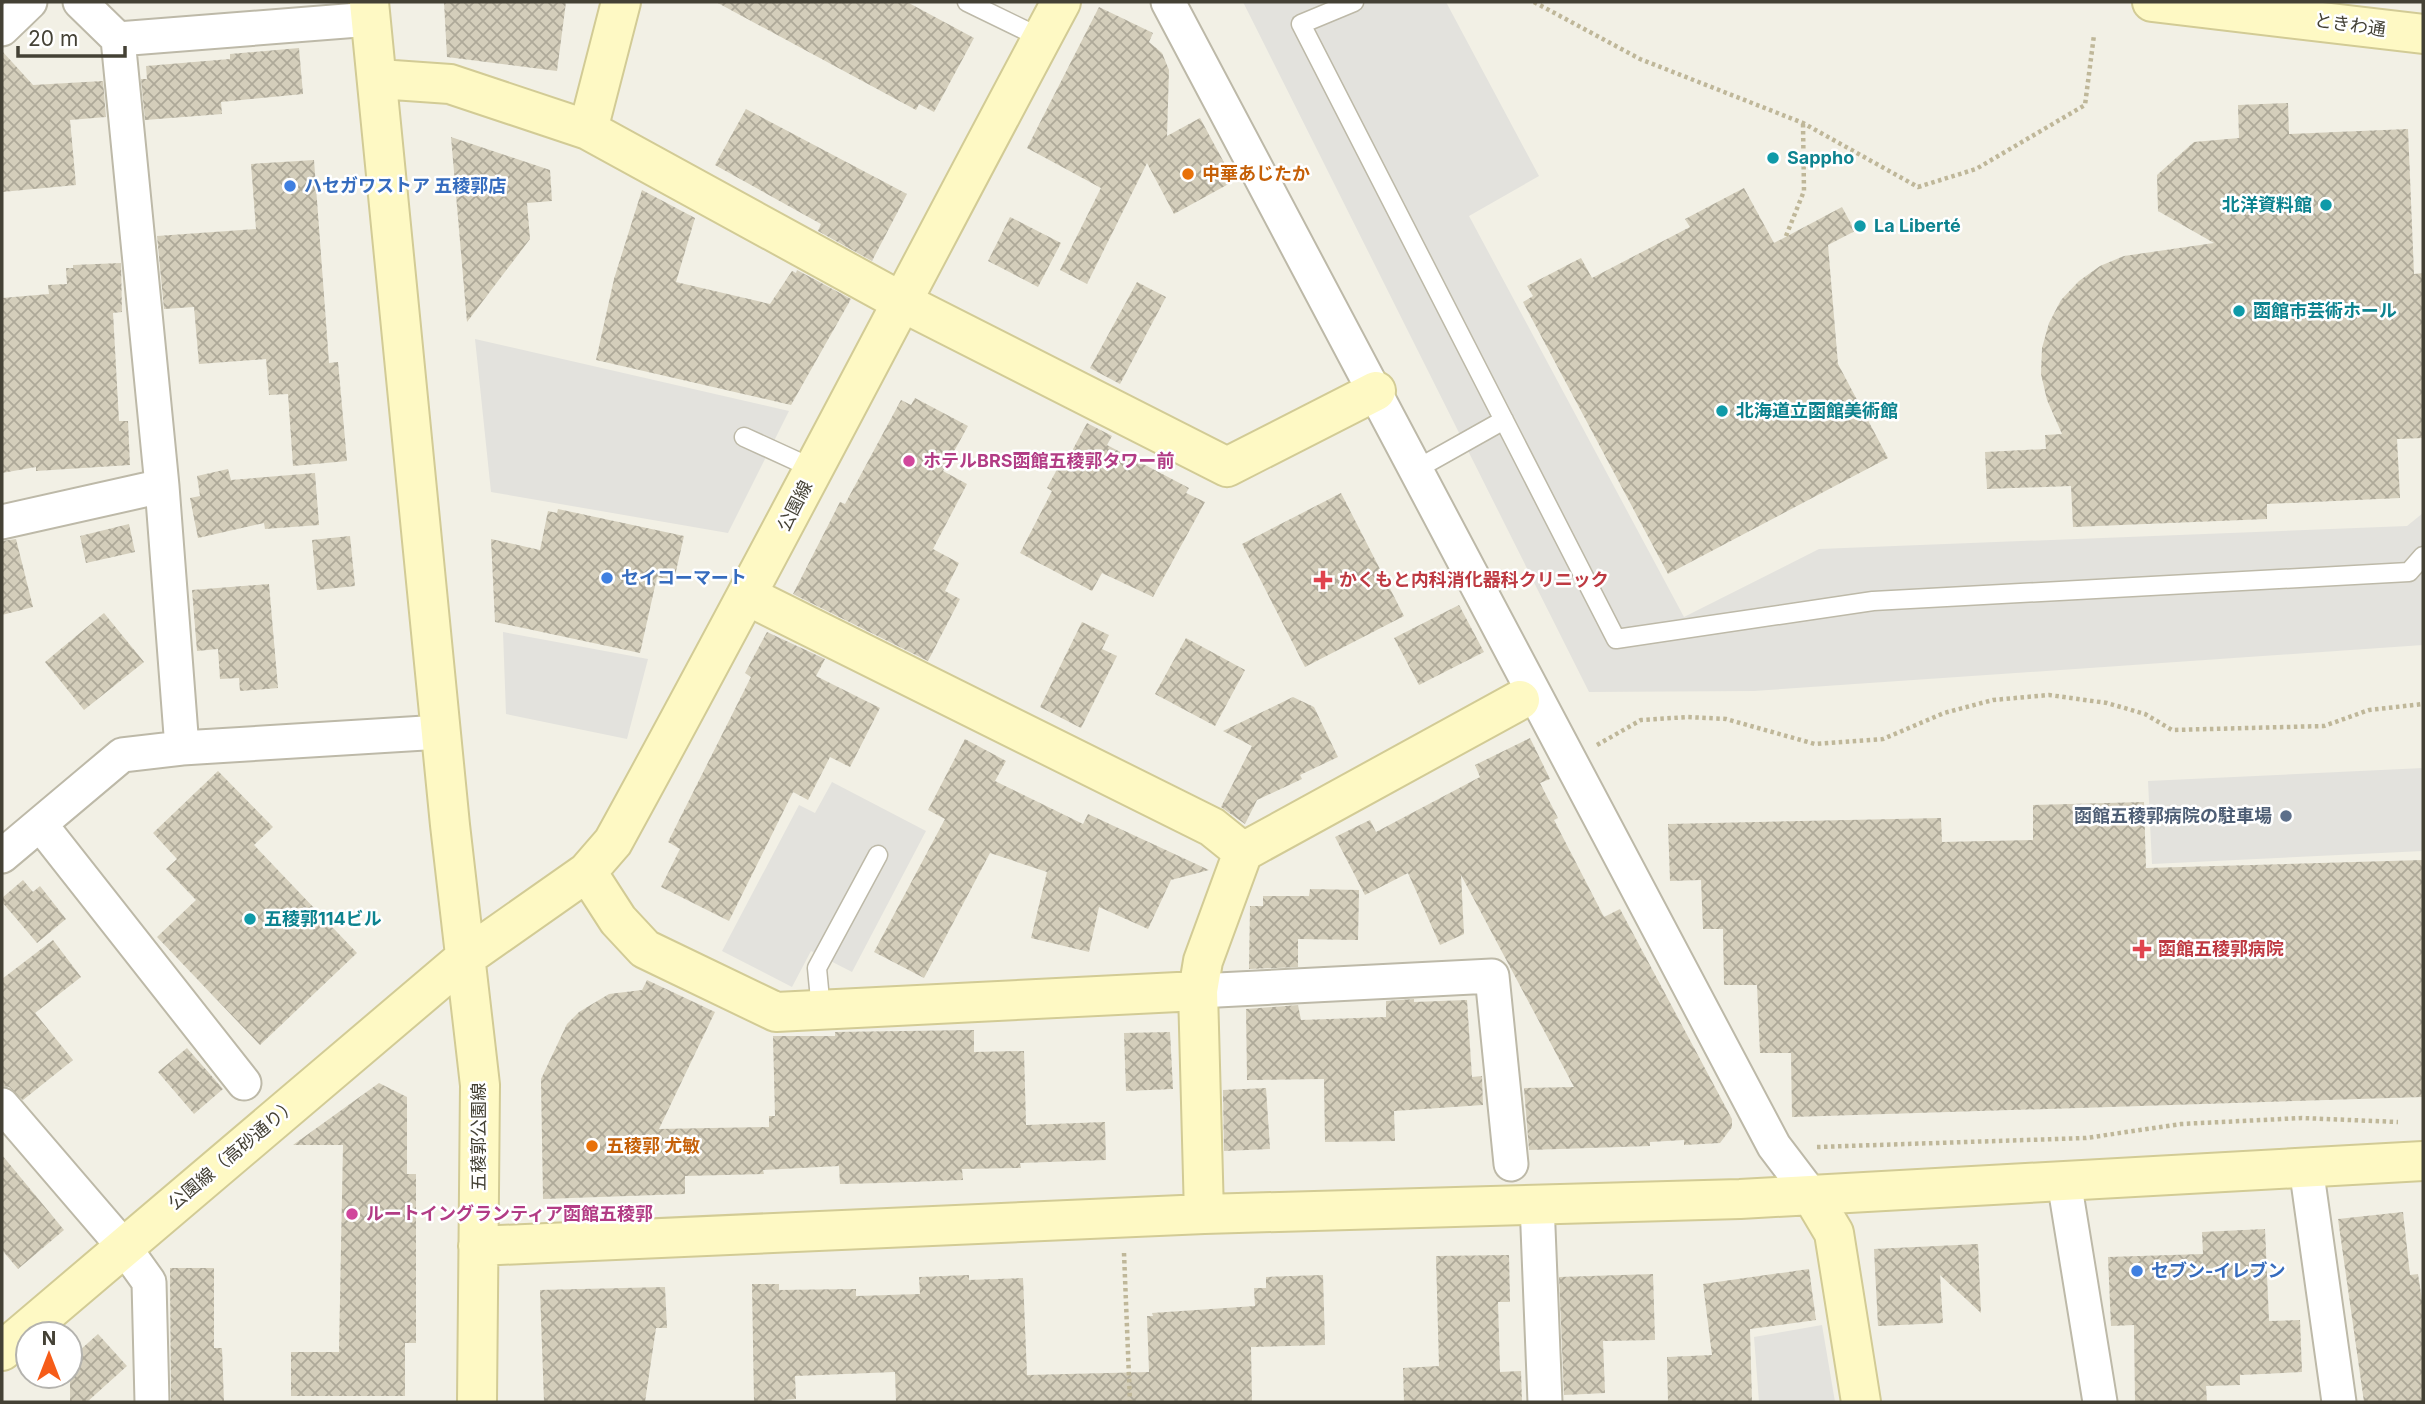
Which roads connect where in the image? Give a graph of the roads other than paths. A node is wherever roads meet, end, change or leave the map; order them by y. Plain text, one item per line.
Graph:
1 (30, 2) edge
2 (79, 2) edge
3 (621, 2) edge
4 (967, 2) edge
5 (1060, 2) edge
6 (1168, 2) edge
7 (1354, 2) edge
8 (2152, 2) edge
9 (370, 10) edge
10 (2, 29) edge
11 (2423, 34) edge
12 (1041, 38) junction
13 (118, 40) junction
14 (379, 79) junction
15 (588, 130) junction
16 (900, 301) junction
17 (1376, 391) junction
18 (1504, 420) junction
19 (744, 437) dead end
20 (814, 469) junction
21 (1415, 470) junction
22 (162, 486) junction
23 (2, 522) edge
24 (2423, 556) edge
25 (748, 596) junction
26 (1520, 700) dead end
27 (441, 732) junction
28 (183, 748) junction
29 (40, 824) junction
30 (1243, 852) junction
31 (878, 855) dead end
32 (2, 856) edge
33 (587, 872) junction
34 (466, 957) junction
35 (1198, 991) junction
36 (821, 1010) junction
37 (244, 1083) dead end
38 (2, 1105) edge
39 (2423, 1163) edge
40 (1511, 1164) dead end
41 (2306, 1167) junction
42 (2064, 1181) junction
43 (1812, 1196) junction
44 (1537, 1203) junction
45 (1204, 1213) junction
46 (478, 1246) junction
47 (124, 1247) junction
48 (8, 1338) edge
49 (152, 1402) edge
50 (477, 1402) edge
51 (1545, 1402) edge
52 (1861, 1402) edge
53 (2100, 1402) edge
54 (2339, 1402) edge

1 - 10 street
2 - 13 street
3 - 15 street
4 - 12 lane
5 - 12 street, 公園線
6 - 17 street
7 - 18 lane
8 - 11 street, ときわ通
9 - 13 street
9 - 14 street, 五稜郭公園線
12 - 16 street, 公園線
13 - 22 street
14 - 15 street
14 - 27 street, 五稜郭公園線
15 - 16 street
16 - 17 street
16 - 20 street, 公園線
17 - 21 street
18 - 21 lane
18 - 24 lane
19 - 20 lane
20 - 25 street, 公園線
21 - 43 street
22 - 23 street
22 - 28 street
25 - 30 street
25 - 33 street, 公園線
26 - 30 street
27 - 28 street
27 - 34 street, 五稜郭公園線
28 - 29 street
29 - 32 street
29 - 37 street
30 - 35 street
31 - 36 lane
33 - 34 street, 公園線
33 - 36 street
34 - 46 street, 五稜郭公園線
34 - 47 street, 公園線（高砂通り）
35 - 36 street
35 - 40 street
35 - 45 street
38 - 47 street
39 - 41 street
41 - 42 street
41 - 54 street
42 - 43 street
42 - 53 street
43 - 44 street
43 - 52 street
44 - 45 street
44 - 51 street
45 - 46 street
46 - 50 street, 五稜郭公園線
47 - 48 street, 公園線（高砂通り）
47 - 49 street

